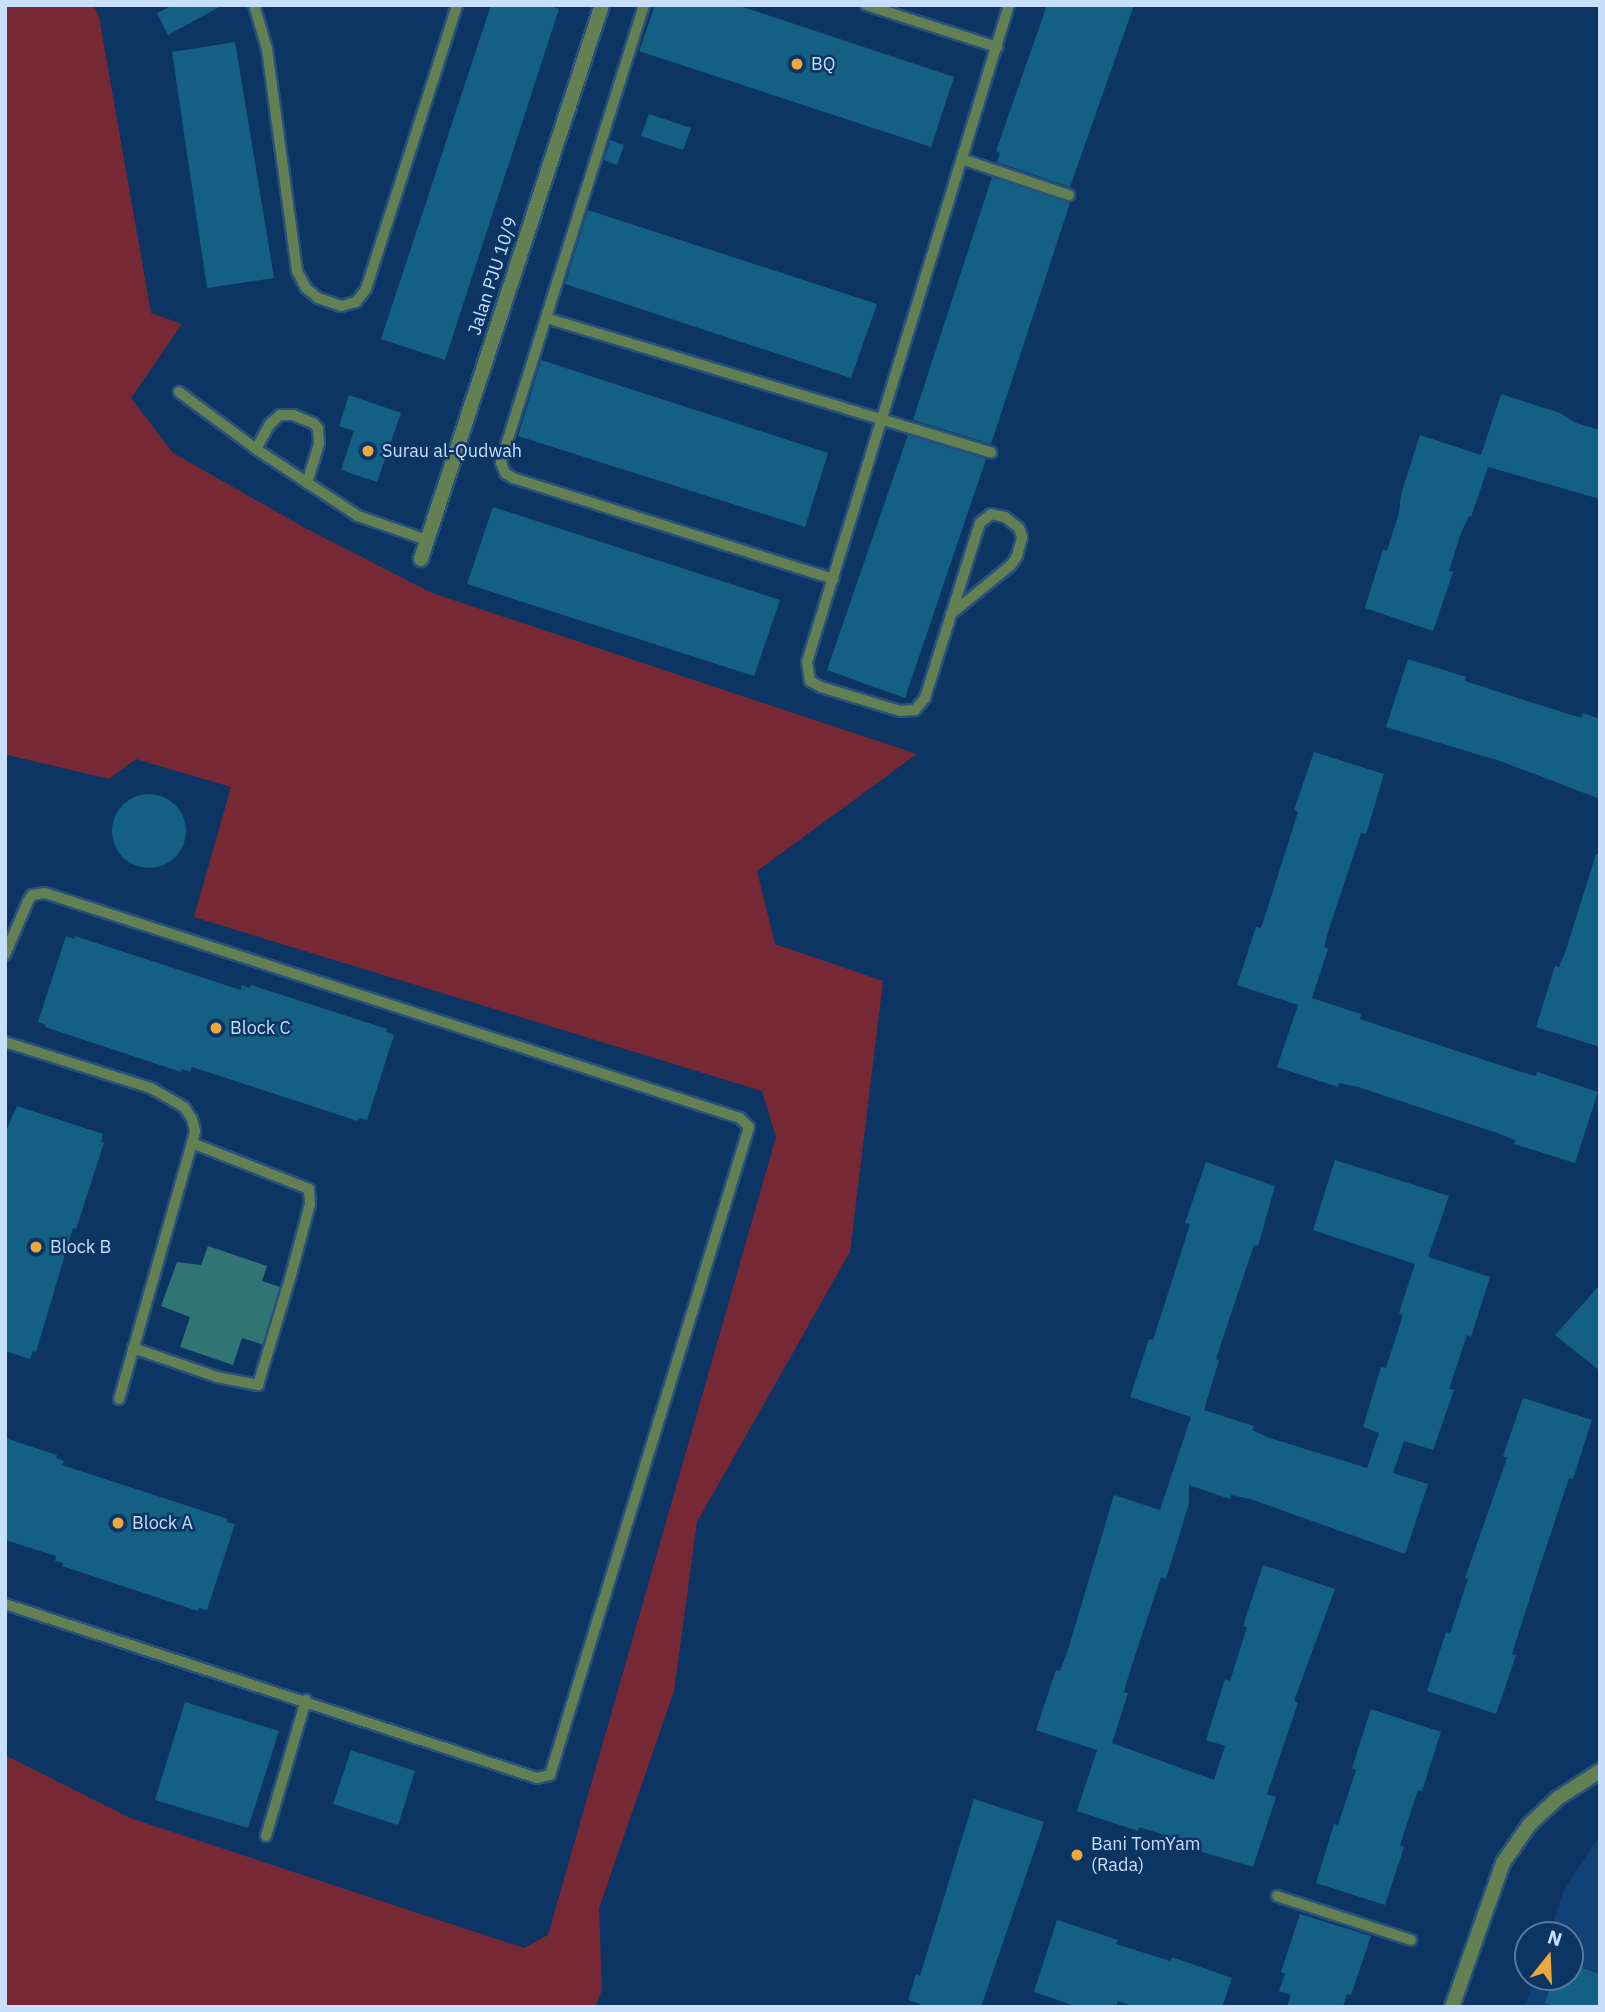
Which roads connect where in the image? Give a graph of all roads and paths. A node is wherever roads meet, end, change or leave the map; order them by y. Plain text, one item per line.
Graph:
1 (254, 5) edge
2 (457, 5) edge
3 (602, 5) edge
4 (643, 5) edge
5 (866, 5) edge
6 (1009, 5) edge
7 (996, 47) junction
8 (962, 159) junction
9 (1069, 195) dead end
10 (546, 318) junction
11 (179, 392) dead end
12 (881, 420) junction
13 (256, 449) junction
14 (991, 452) dead end
15 (307, 482) junction
16 (427, 540) junction
17 (421, 559) dead end
18 (833, 579) junction
19 (951, 614) junction
20 (5, 955) edge
21 (5, 1042) edge
22 (192, 1143) junction
23 (134, 1348) junction
24 (119, 1399) dead end
25 (5, 1604) edge
26 (306, 1700) junction
27 (1600, 1771) edge
28 (266, 1836) dead end
29 (1277, 1896) dead end
30 (1411, 1940) dead end
31 (1452, 2007) edge

1 - 2 lane
3 - 16 street, Jalan PJU 10/9
4 - 10 lane
5 - 7 lane
6 - 7 lane
7 - 8 lane
8 - 9 lane
8 - 12 lane
10 - 12 lane
10 - 18 lane
11 - 13 lane
12 - 14 lane
12 - 18 lane
13 - 15 lane
13 - 15 lane
15 - 16 lane
16 - 17 street, Jalan PJU 10/9
18 - 19 lane
19 - 19 lane
20 - 26 lane
21 - 22 lane
22 - 23 lane
22 - 23 lane
23 - 24 lane
25 - 26 lane
26 - 28 lane
27 - 31 street
29 - 30 lane

